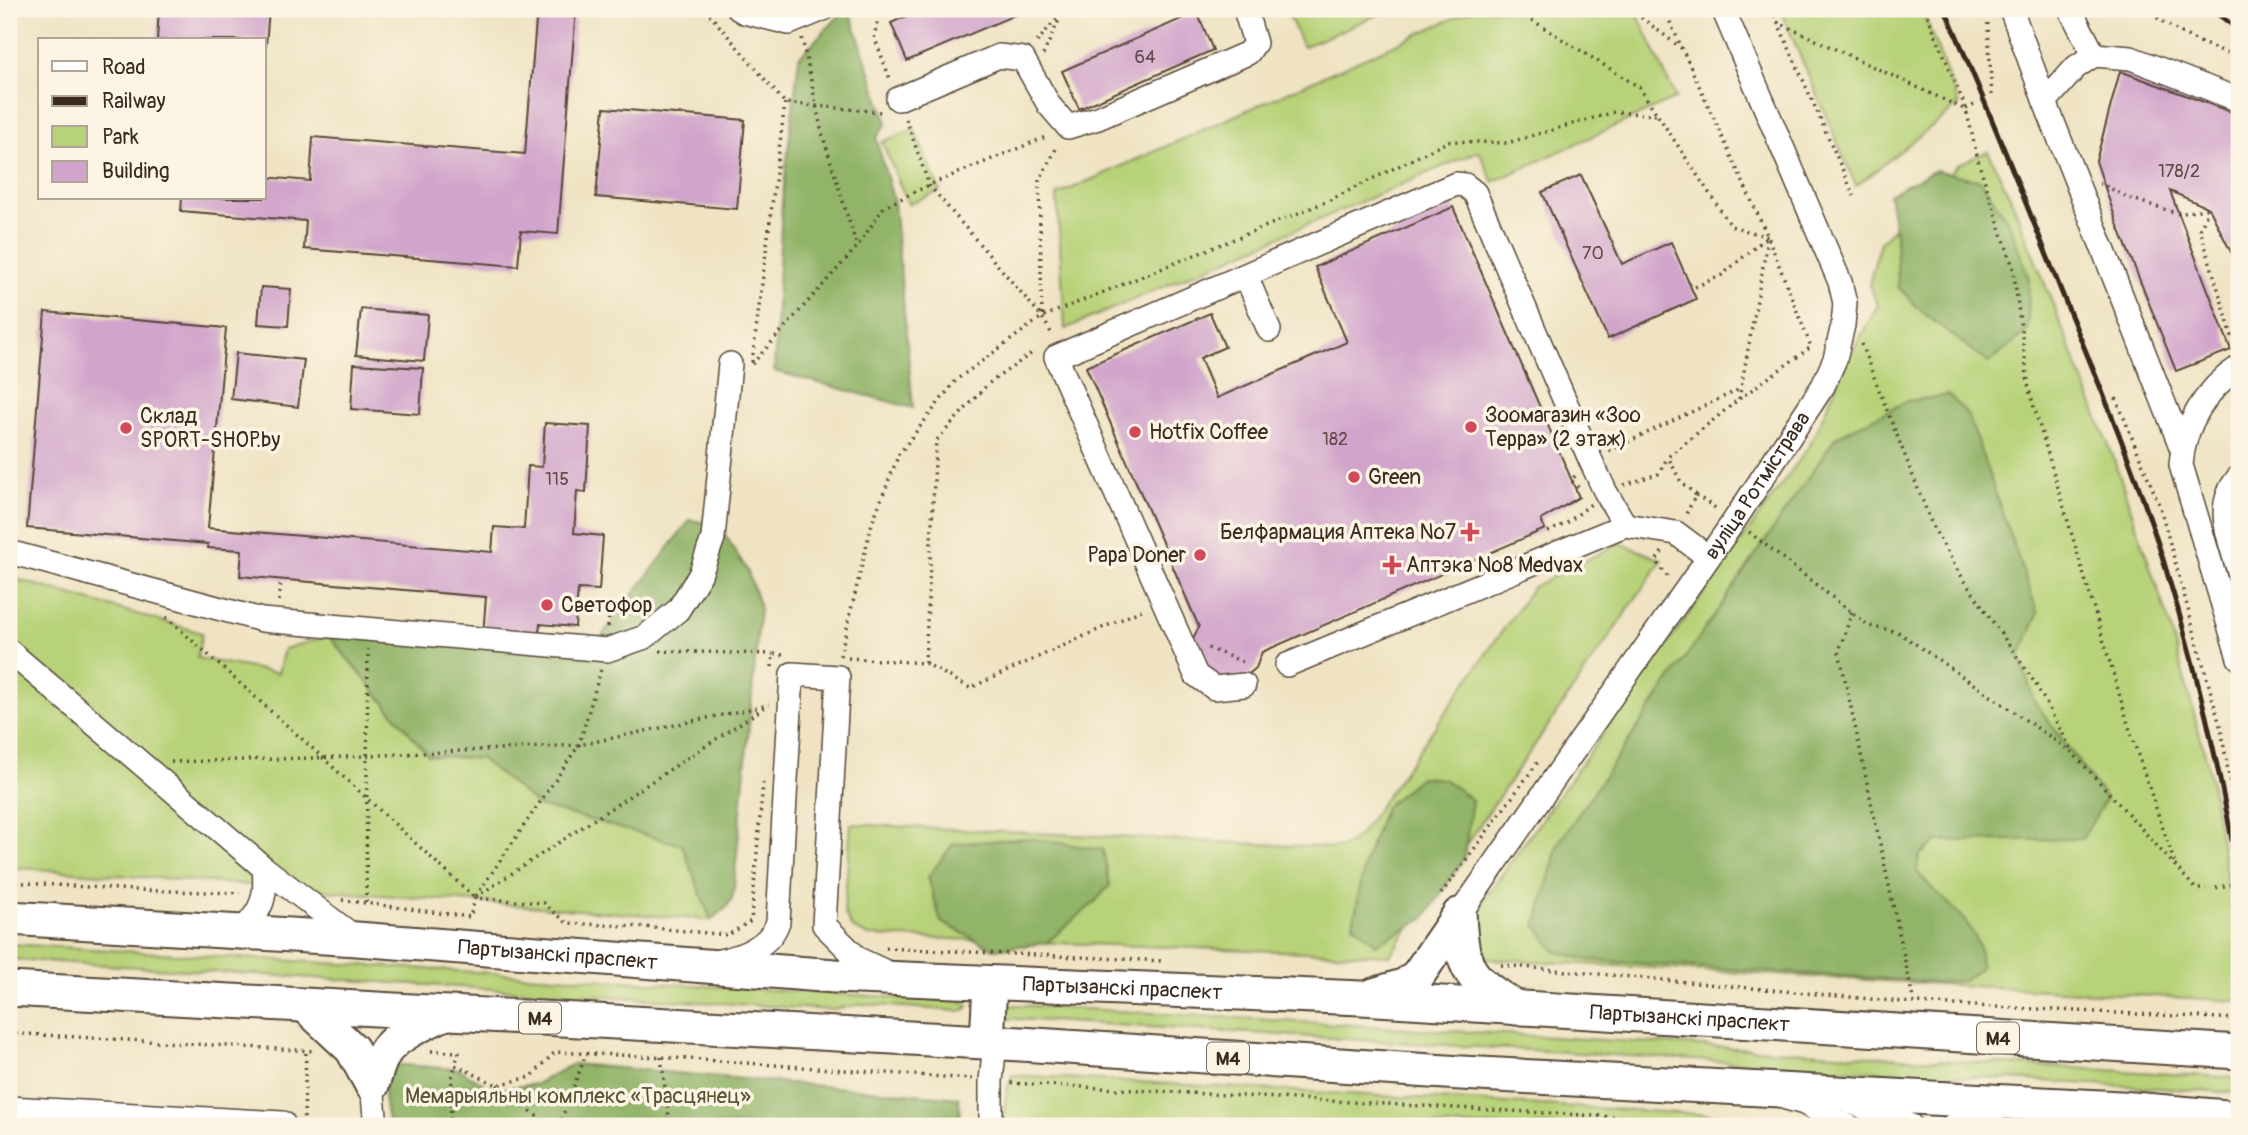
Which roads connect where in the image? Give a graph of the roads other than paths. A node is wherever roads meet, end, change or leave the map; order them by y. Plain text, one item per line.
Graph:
1 (739, 9) edge
2 (823, 9) edge
3 (1245, 9) edge
4 (1723, 9) edge
5 (2011, 9) edge
6 (2070, 9) edge
7 (2094, 55) junction
8 (2239, 100) edge
9 (2045, 102) junction
10 (901, 106) road end
11 (1246, 276) junction
12 (1269, 330) dead end
13 (730, 364) dead end
14 (2239, 367) edge
15 (2182, 449) junction
16 (2239, 477) edge
17 (1625, 525) junction
18 (9, 552) edge
19 (1708, 557) junction
20 (2239, 572) edge
21 (9, 651) edge
22 (2239, 658) edge
23 (1287, 665) dead end
24 (1245, 674) road end
25 (264, 868) junction
26 (1450, 904) junction
27 (9, 918) edge
28 (242, 931) junction
29 (357, 939) junction
30 (699, 965) junction
31 (909, 979) junction
32 (990, 983) junction
33 (9, 989) edge
34 (1361, 998) junction
35 (307, 1007) junction
36 (1516, 1008) junction
37 (444, 1014) junction
38 (991, 1042) junction
39 (2239, 1052) edge
40 (372, 1085) junction
41 (1749, 1088) junction
42 (1821, 1091) junction
43 (2042, 1103) junction
44 (9, 1108) edge
45 (2116, 1117) edge
46 (2239, 1118) edge
47 (294, 1124) edge
48 (376, 1126) edge
49 (991, 1126) edge
50 (1848, 1126) edge
51 (1911, 1126) edge
52 (1952, 1126) edge
53 (1996, 1126) edge

1 - 2 street
3 - 10 street
4 - 19 street, вуліца Ротмістрава
5 - 9 street
6 - 7 street
7 - 8 street
7 - 9 street
9 - 15 street
11 - 12 street
11 - 17 street
11 - 24 street
13 - 18 street
14 - 15 street
15 - 22 street
16 - 20 street
17 - 19 street
17 - 23 street
19 - 26 street, вуліца Ротмістрава
21 - 25 street
25 - 28 street
25 - 29 street
26 - 34 highway
26 - 36 highway
27 - 28 highway, Партызанскі праспект / М4
28 - 29 highway, Партызанскі праспект / М4
29 - 30 highway, Партызанскі праспект / М4
30 - 31 highway, Партызанскі праспект / М4
30 - 31 street
31 - 32 highway, Партызанскі праспект / М4
32 - 34 highway, Партызанскі праспект / М4
32 - 38 highway
33 - 35 highway, М4
34 - 36 highway, Партызанскі праспект / М4
35 - 37 highway, М4
35 - 40 highway
36 - 39 highway, Партызанскі праспект / М4
37 - 38 highway, М4
37 - 40 highway
38 - 41 highway, М4
38 - 49 street
40 - 48 street
41 - 42 highway, М4
41 - 50 street
42 - 43 highway, М4
42 - 51 street
43 - 45 highway, М4
43 - 52 street
43 - 53 street
44 - 47 street
45 - 46 highway, М4

